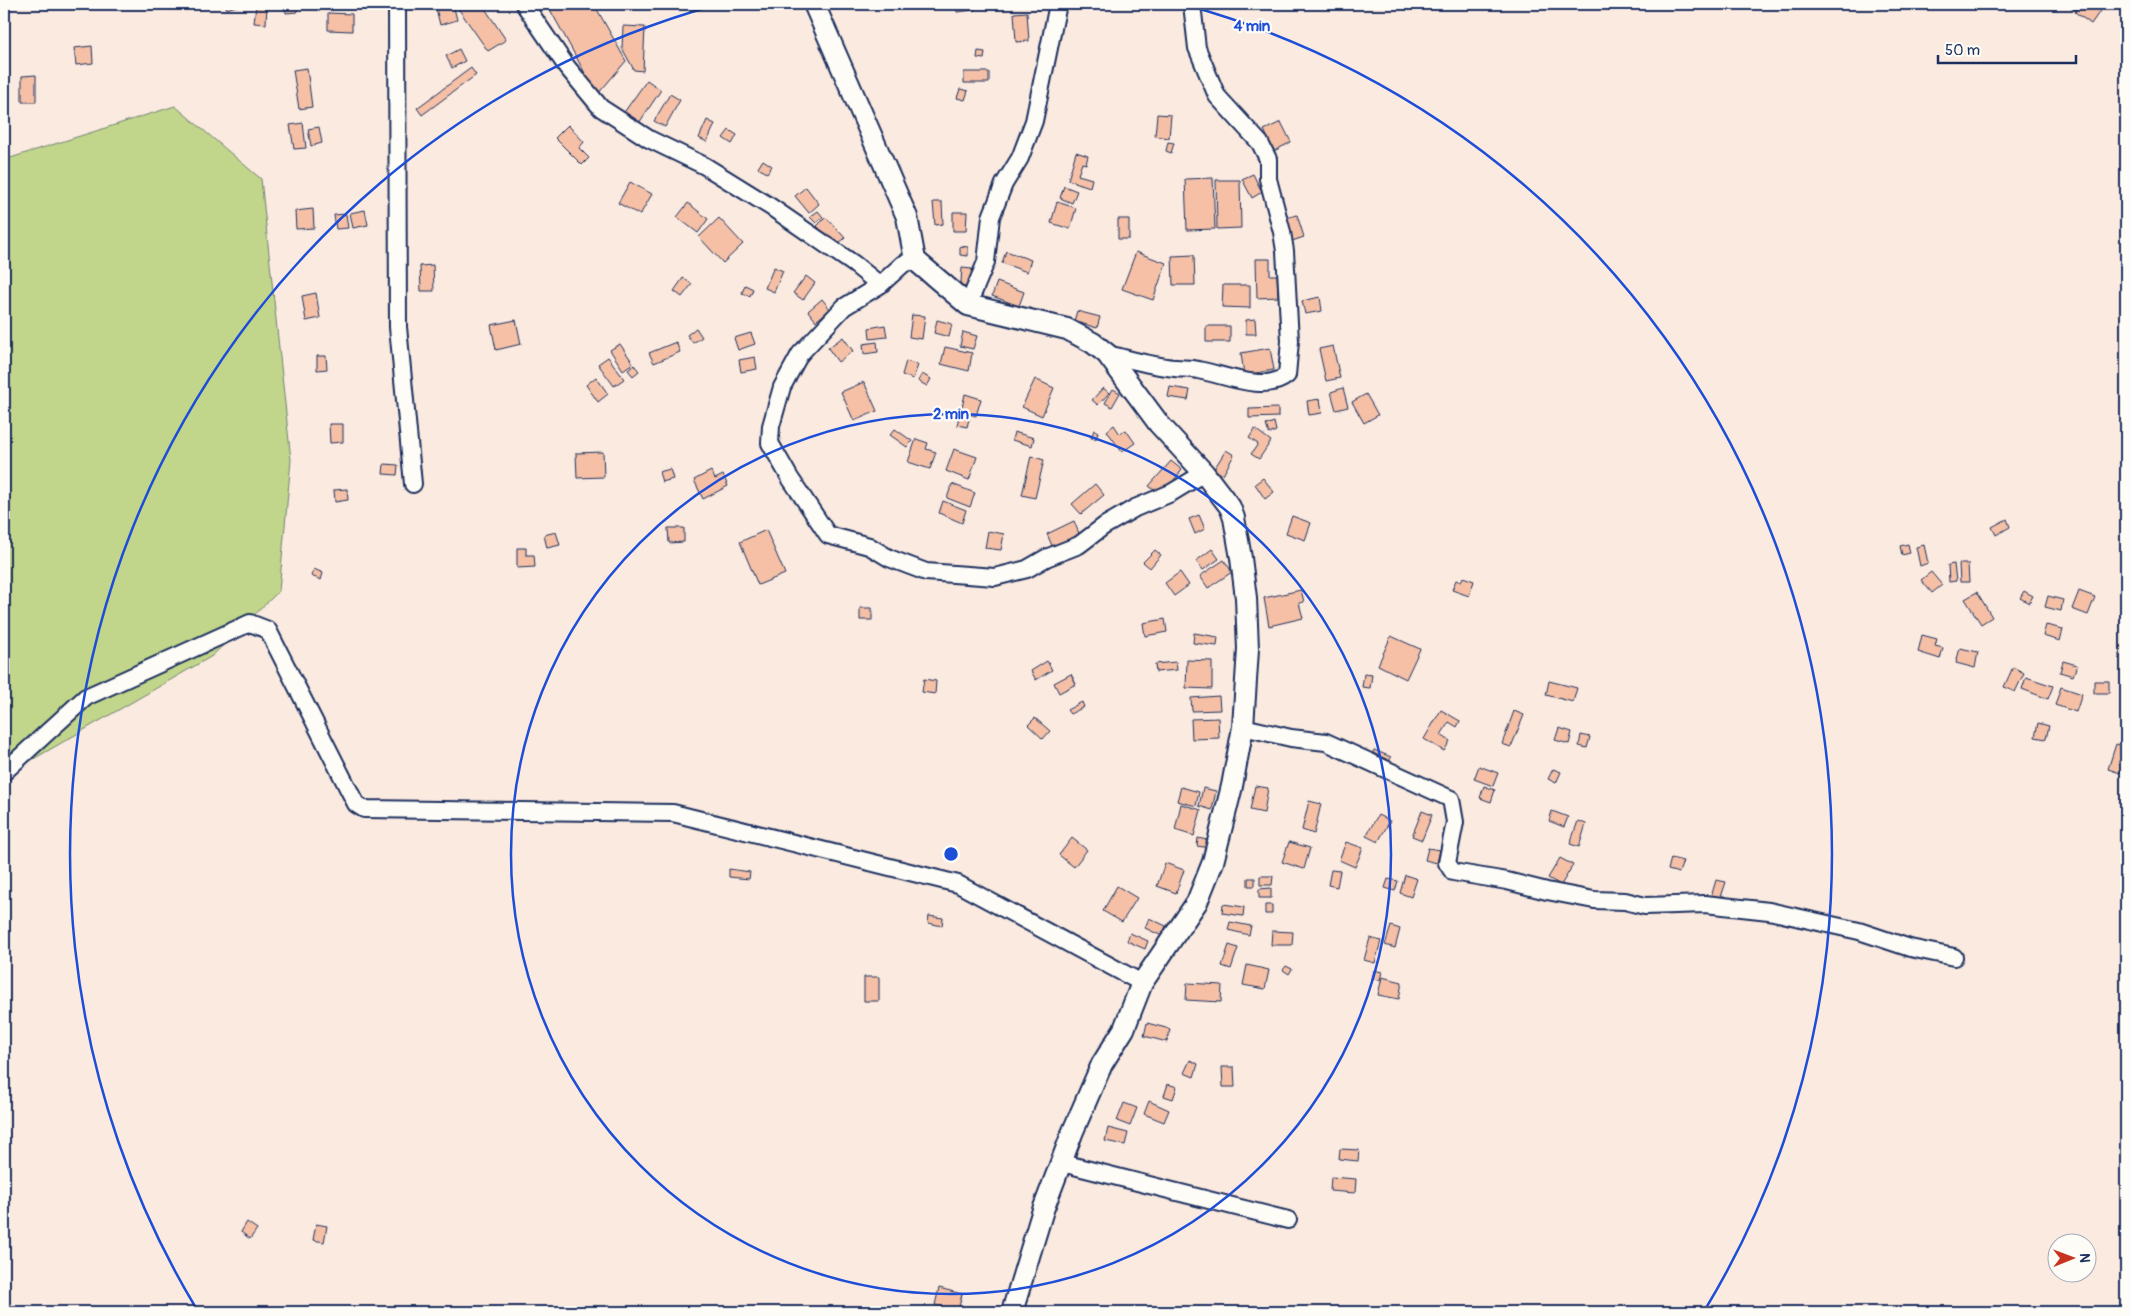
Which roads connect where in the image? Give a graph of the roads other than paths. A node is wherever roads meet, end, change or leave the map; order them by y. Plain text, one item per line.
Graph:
1 (397, 4) edge
2 (524, 4) edge
3 (814, 4) edge
4 (1058, 4) edge
5 (1192, 4) edge
6 (915, 260) junction
7 (880, 285) junction
8 (968, 305) junction
9 (1107, 354) junction
10 (1204, 473) junction
11 (413, 484) dead end
12 (1244, 726) junction
13 (4, 772) edge
14 (1954, 957) dead end
15 (1142, 983) junction
16 (1062, 1163) junction
17 (1288, 1220) dead end
18 (1012, 1312) edge

1 - 11 street
2 - 7 street
3 - 6 street
4 - 8 street
5 - 9 street
6 - 7 street
6 - 8 street
7 - 10 street
8 - 9 street
9 - 10 street
10 - 12 street
12 - 14 street
12 - 15 street
13 - 15 street
15 - 16 street
16 - 17 street
16 - 18 street

